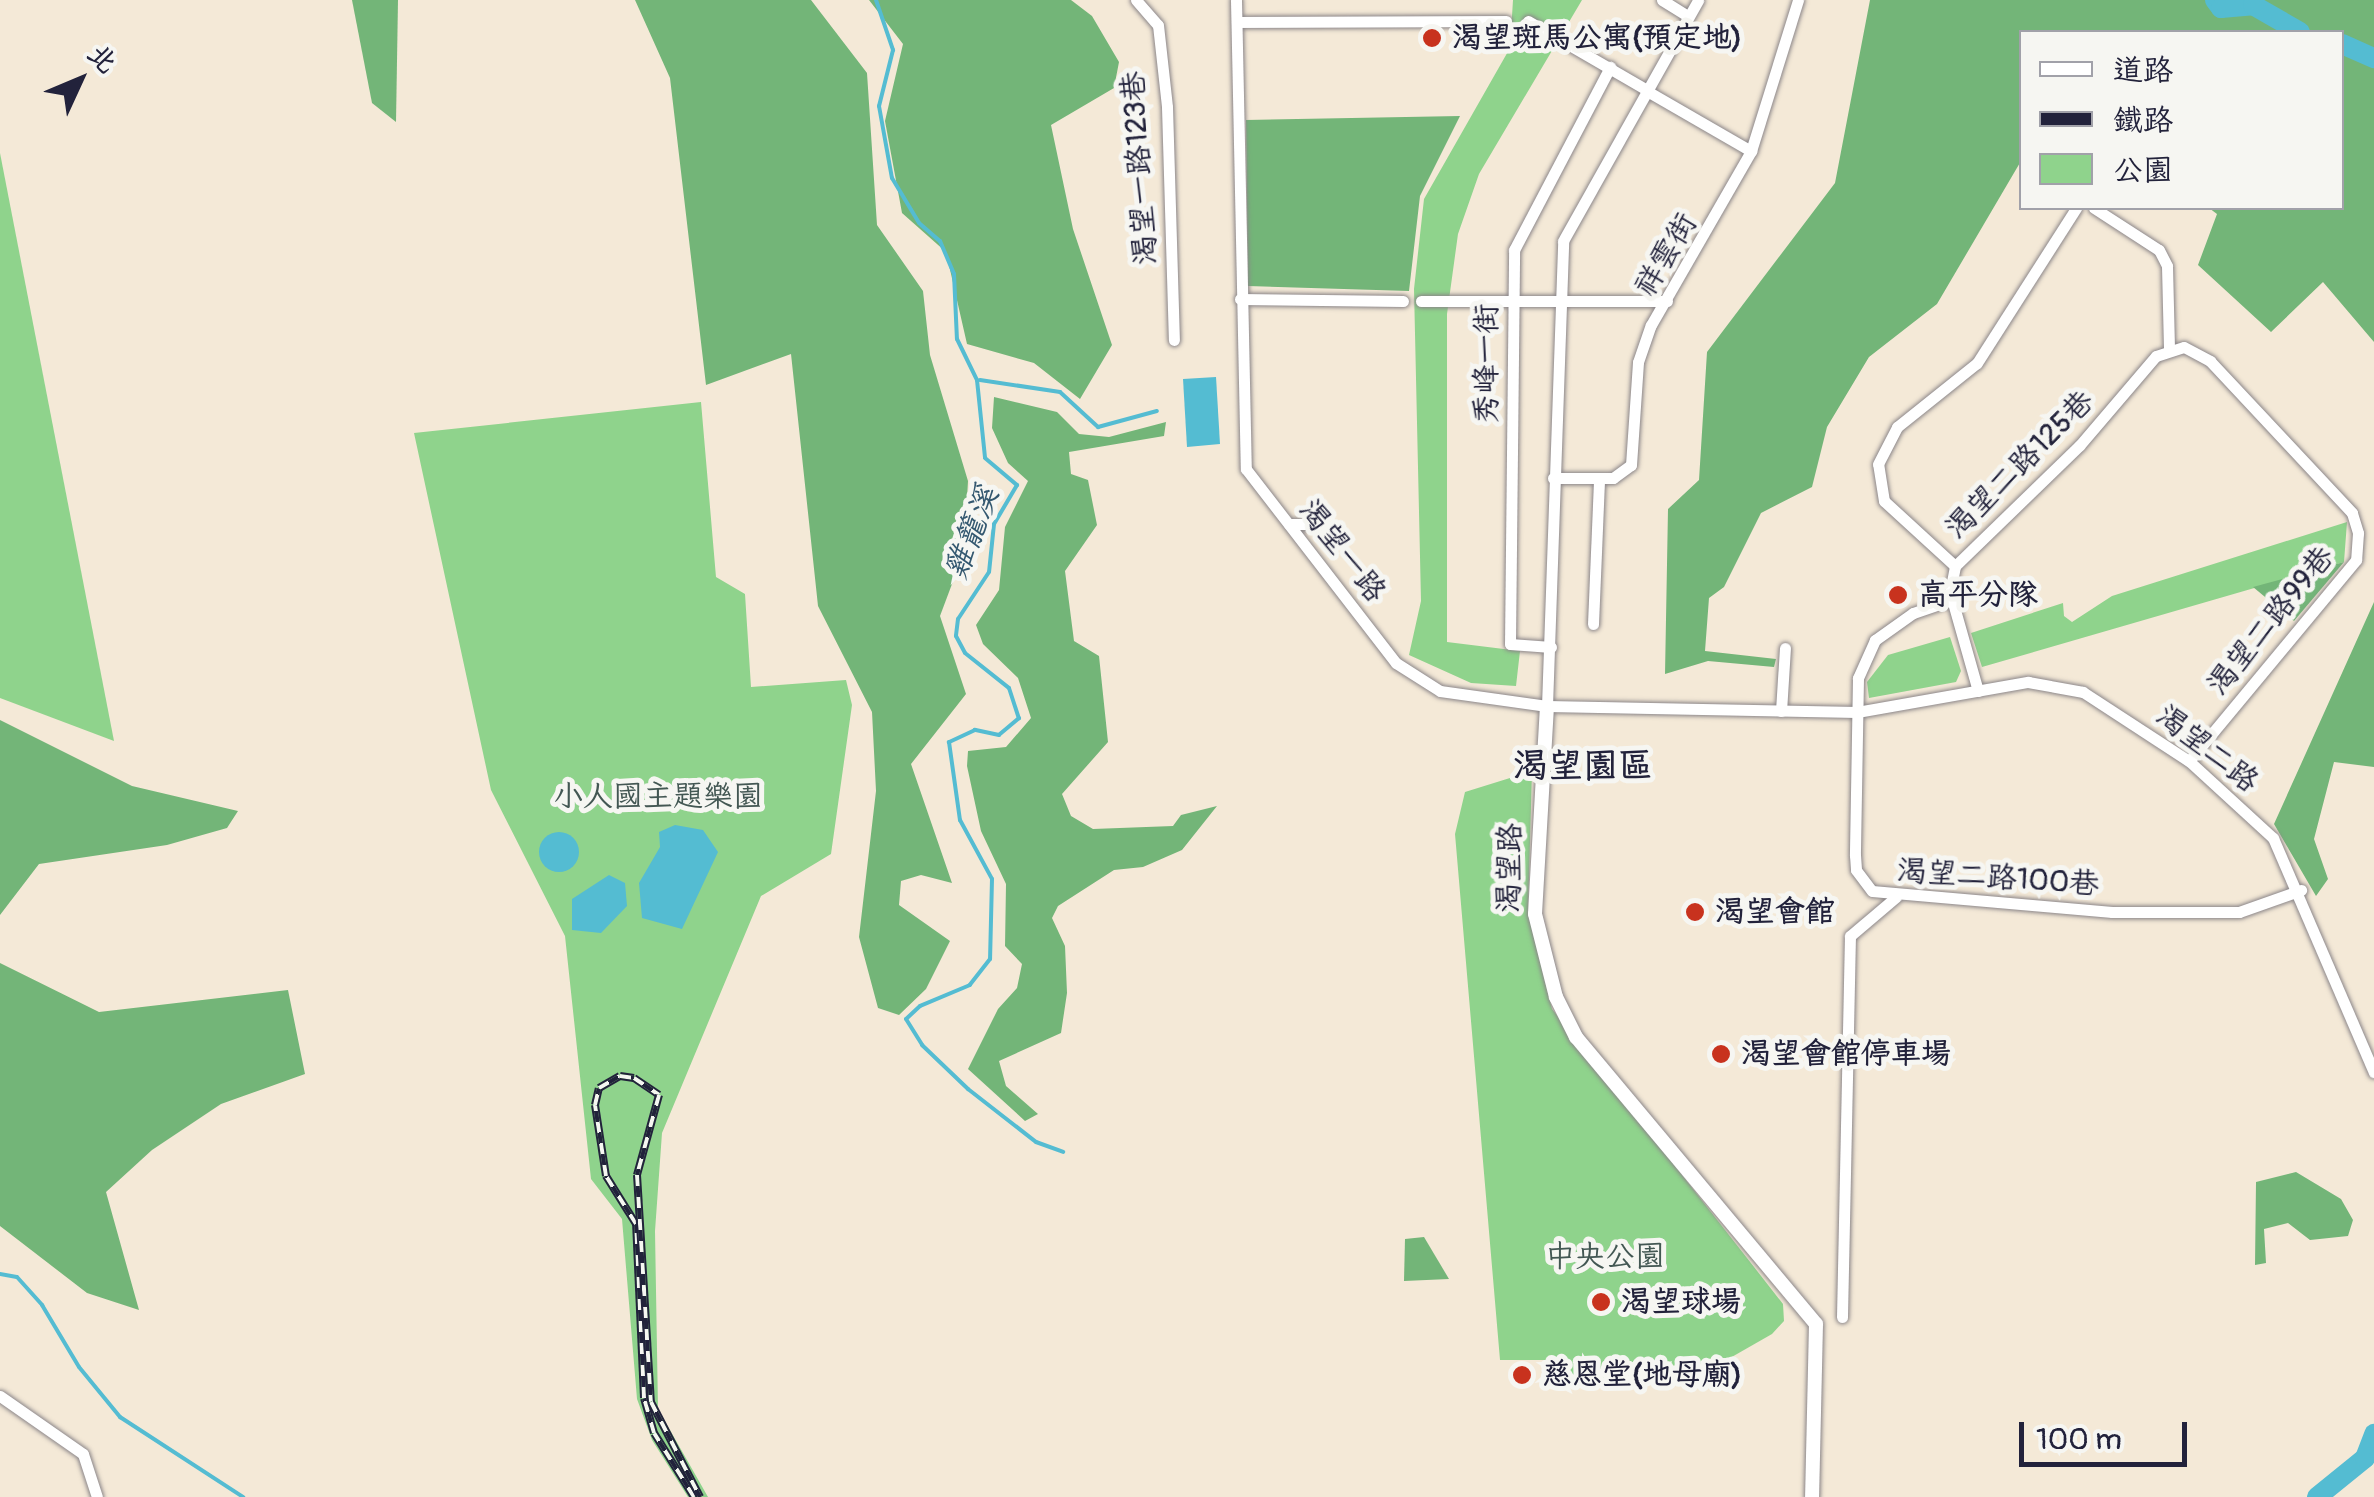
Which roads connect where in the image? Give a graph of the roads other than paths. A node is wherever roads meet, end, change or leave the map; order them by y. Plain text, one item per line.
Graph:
1 (1136, 0) edge
2 (1236, 0) edge
3 (1662, 0) edge
4 (1698, 0) edge
5 (1798, 0) edge
6 (1688, 16) junction
7 (1497, 18) dead end
8 (1528, 21) dead end
9 (1237, 22) junction
10 (1610, 67) junction
11 (1647, 90) junction
12 (1751, 151) junction
13 (2075, 210) edge
14 (2097, 210) edge
15 (1240, 299) junction
16 (1404, 301) dead end
17 (1421, 301) dead end
18 (1512, 302) junction
19 (1557, 302) junction
20 (1667, 302) junction
21 (1174, 340) dead end
22 (2169, 349) junction
23 (1554, 478) junction
24 (1599, 480) junction
25 (1289, 524) junction
26 (1305, 524) dead end
27 (1954, 566) junction
28 (1951, 600) junction
29 (1593, 624) dead end
30 (1551, 647) junction
31 (1785, 648) dead end
32 (1978, 690) junction
33 (1548, 706) junction
34 (1781, 711) junction
35 (1857, 712) junction
36 (2190, 761) junction
37 (2301, 890) junction
38 (1896, 897) junction
39 (2374, 1072) edge
40 (1842, 1317) dead end
41 (0, 1396) edge
42 (97, 1497) edge
43 (1812, 1497) edge

1 - 21 street, 渴望一路123巷
2 - 9 street, 渴望一路
3 - 6 street
4 - 6 street, 渴望路
5 - 12 street, 祥雲街
6 - 11 street, 渴望路
7 - 9 street
8 - 10 street
9 - 15 street, 渴望一路
10 - 11 street
10 - 18 street, 秀峰一街
11 - 12 street
11 - 19 street, 渴望路
12 - 20 street, 祥雲街
13 - 27 street
14 - 22 street
15 - 16 street
15 - 25 street, 渴望一路
17 - 18 street
18 - 19 street
18 - 30 street, 秀峰一街
19 - 20 street
19 - 23 street, 渴望路
20 - 24 street, 祥雲街
22 - 27 street, 渴望二路125巷
22 - 36 street, 渴望二路99巷
23 - 24 street
23 - 30 street, 渴望路
24 - 29 street
25 - 26 street
25 - 33 street, 渴望一路
27 - 28 street, 渴望二路125巷
28 - 32 street, 渴望二路125巷
28 - 35 street, 渴望二路100巷
30 - 33 street, 渴望路
31 - 34 street
32 - 35 street, 渴望二路
32 - 36 street, 渴望二路
33 - 34 street, 渴望一路
33 - 43 street, 渴望路
34 - 35 street, 渴望一路
35 - 38 street, 渴望二路100巷
36 - 37 street, 渴望二路
37 - 38 street, 渴望二路100巷
37 - 39 street, 渴望二路
38 - 40 street
41 - 42 street

